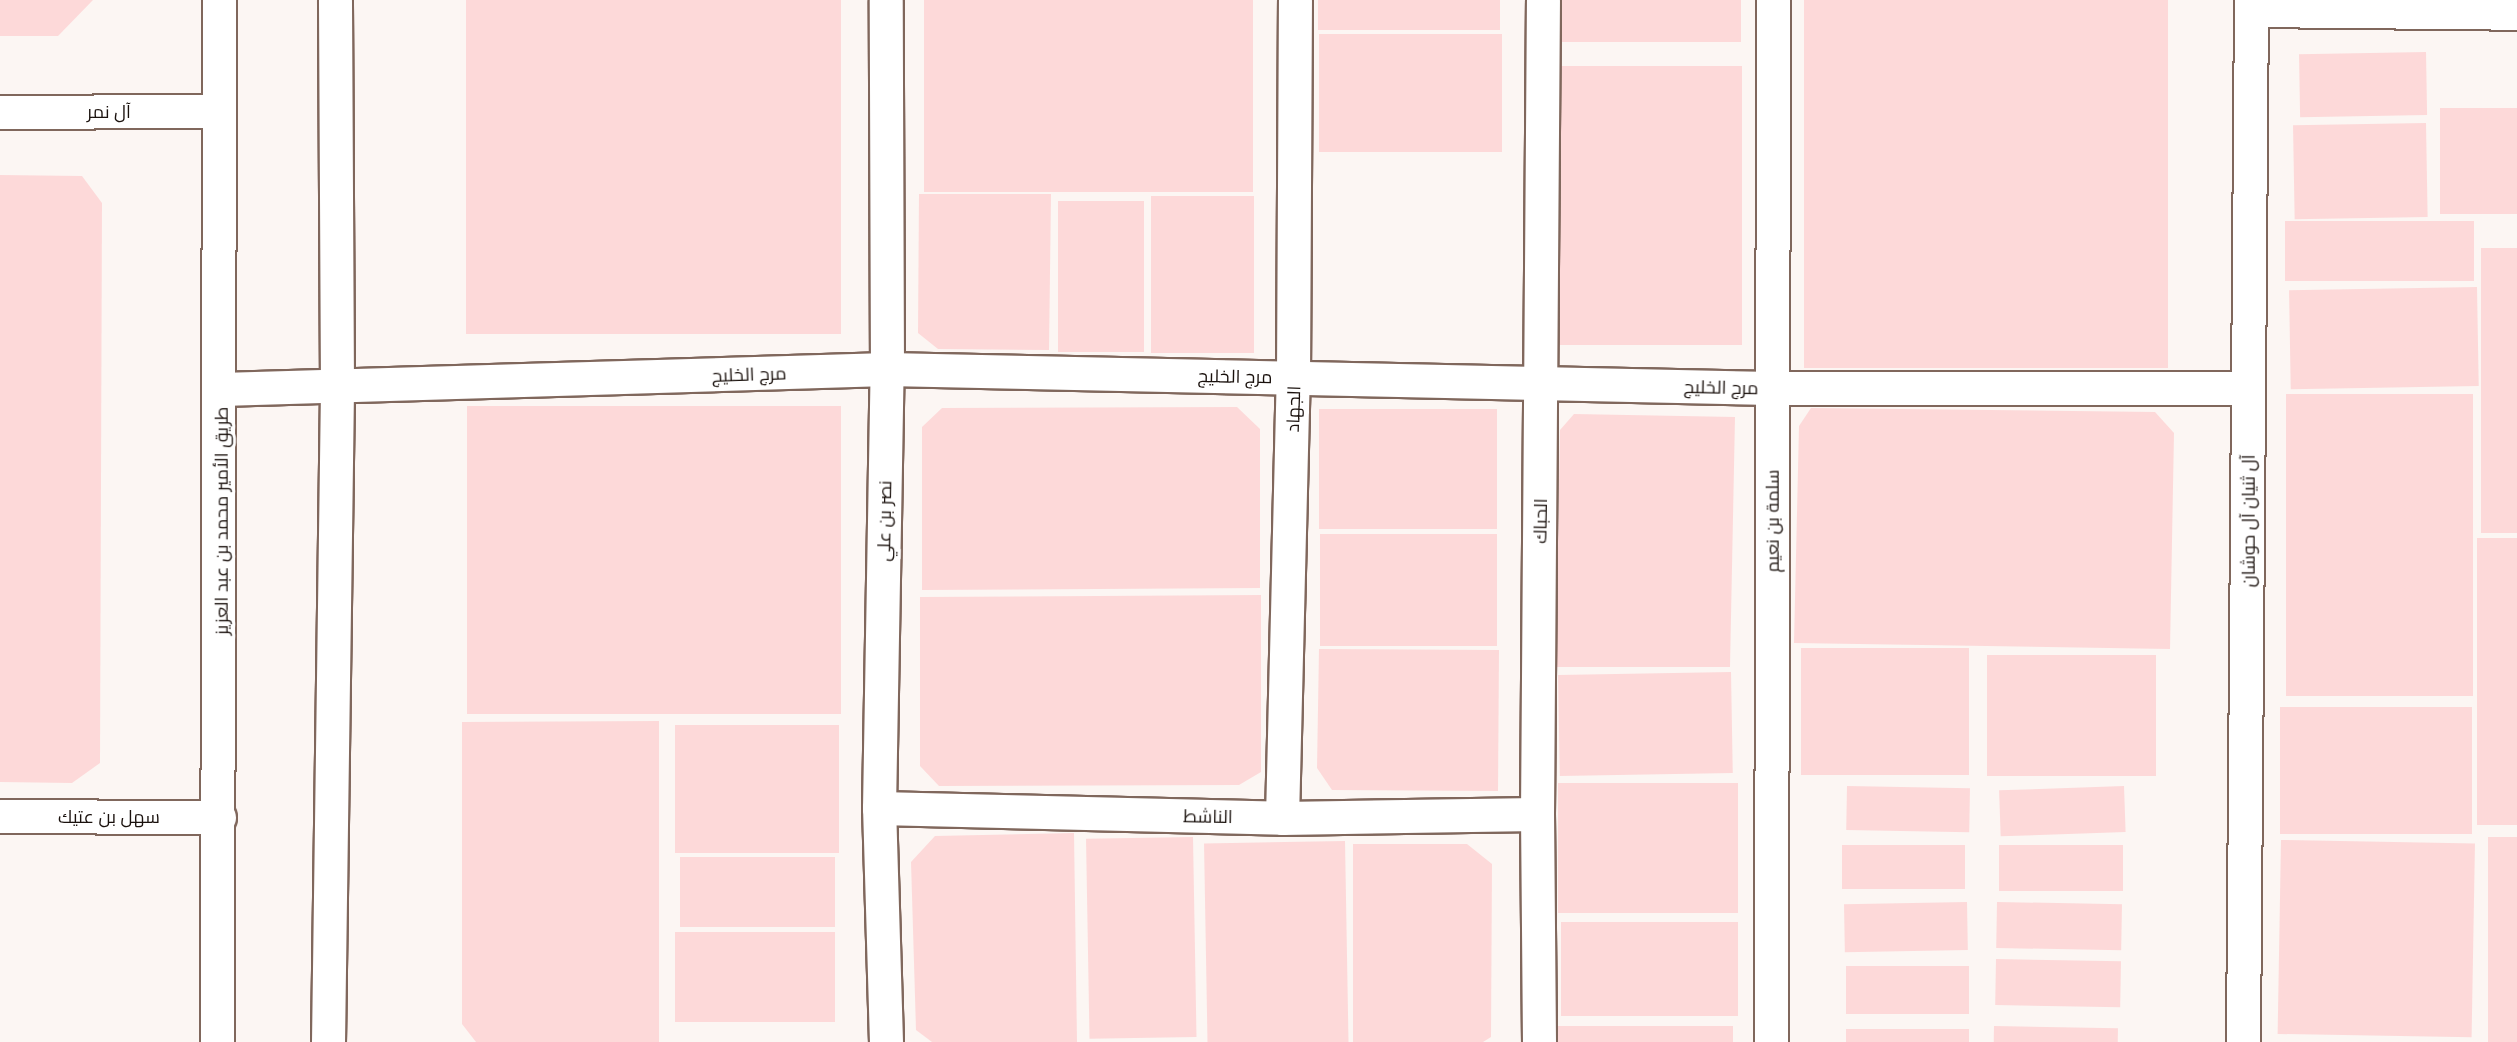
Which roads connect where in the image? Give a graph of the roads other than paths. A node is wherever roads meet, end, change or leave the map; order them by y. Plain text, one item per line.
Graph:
1 (219, 0) edge
2 (335, 0) edge
3 (886, 0) edge
4 (1295, 0) edge
5 (1543, 0) edge
6 (1773, 0) edge
7 (2251, 5) edge
8 (2517, 13) edge
9 (217, 111) junction
10 (0, 112) edge
11 (887, 369) junction
12 (1293, 378) junction
13 (1542, 384) junction
14 (337, 386) junction
15 (1772, 388) junction
16 (2248, 388) junction
17 (221, 389) junction
18 (879, 808) junction
19 (1537, 814) junction
20 (0, 816) edge
21 (219, 817) junction
22 (1282, 818) junction
23 (217, 1042) edge
24 (328, 1042) edge
25 (886, 1042) edge
26 (1539, 1042) edge
27 (1771, 1042) edge
28 (2243, 1042) edge

1 - 9 street, طريق الأمير محمد بن عبد العزيز
2 - 14 street
3 - 11 street, نصر بن علي
4 - 12 street, الجهاد
5 - 13 street, الحباك
6 - 15 street, سلمة بن نعيم
7 - 8 street
7 - 16 street, آل ثنيان آل حوشان
9 - 10 street, آل نمر
9 - 17 street, طريق الأمير محمد بن عبد العزيز
11 - 12 street, مرج الخليج
11 - 14 street, مرج الخليج
11 - 18 street, نصر بن علي
12 - 13 street, مرج الخليج
12 - 22 street, الجهاد
13 - 15 street, مرج الخليج
13 - 19 street, الحباك
14 - 17 street, مرج الخليج
14 - 24 street
15 - 16 street, مرج الخليج
15 - 27 street, سلمة بن نعيم
16 - 28 street, آل ثنيان آل حوشان
17 - 21 street, طريق الأمير محمد بن عبد العزيز
18 - 22 street, الناشط
18 - 25 street, نصر بن علي
19 - 22 street, الناشط
19 - 26 street, الحباك
20 - 21 street, سهل بن عتيك
21 - 23 street, طريق الأمير محمد بن عبد العزيز

